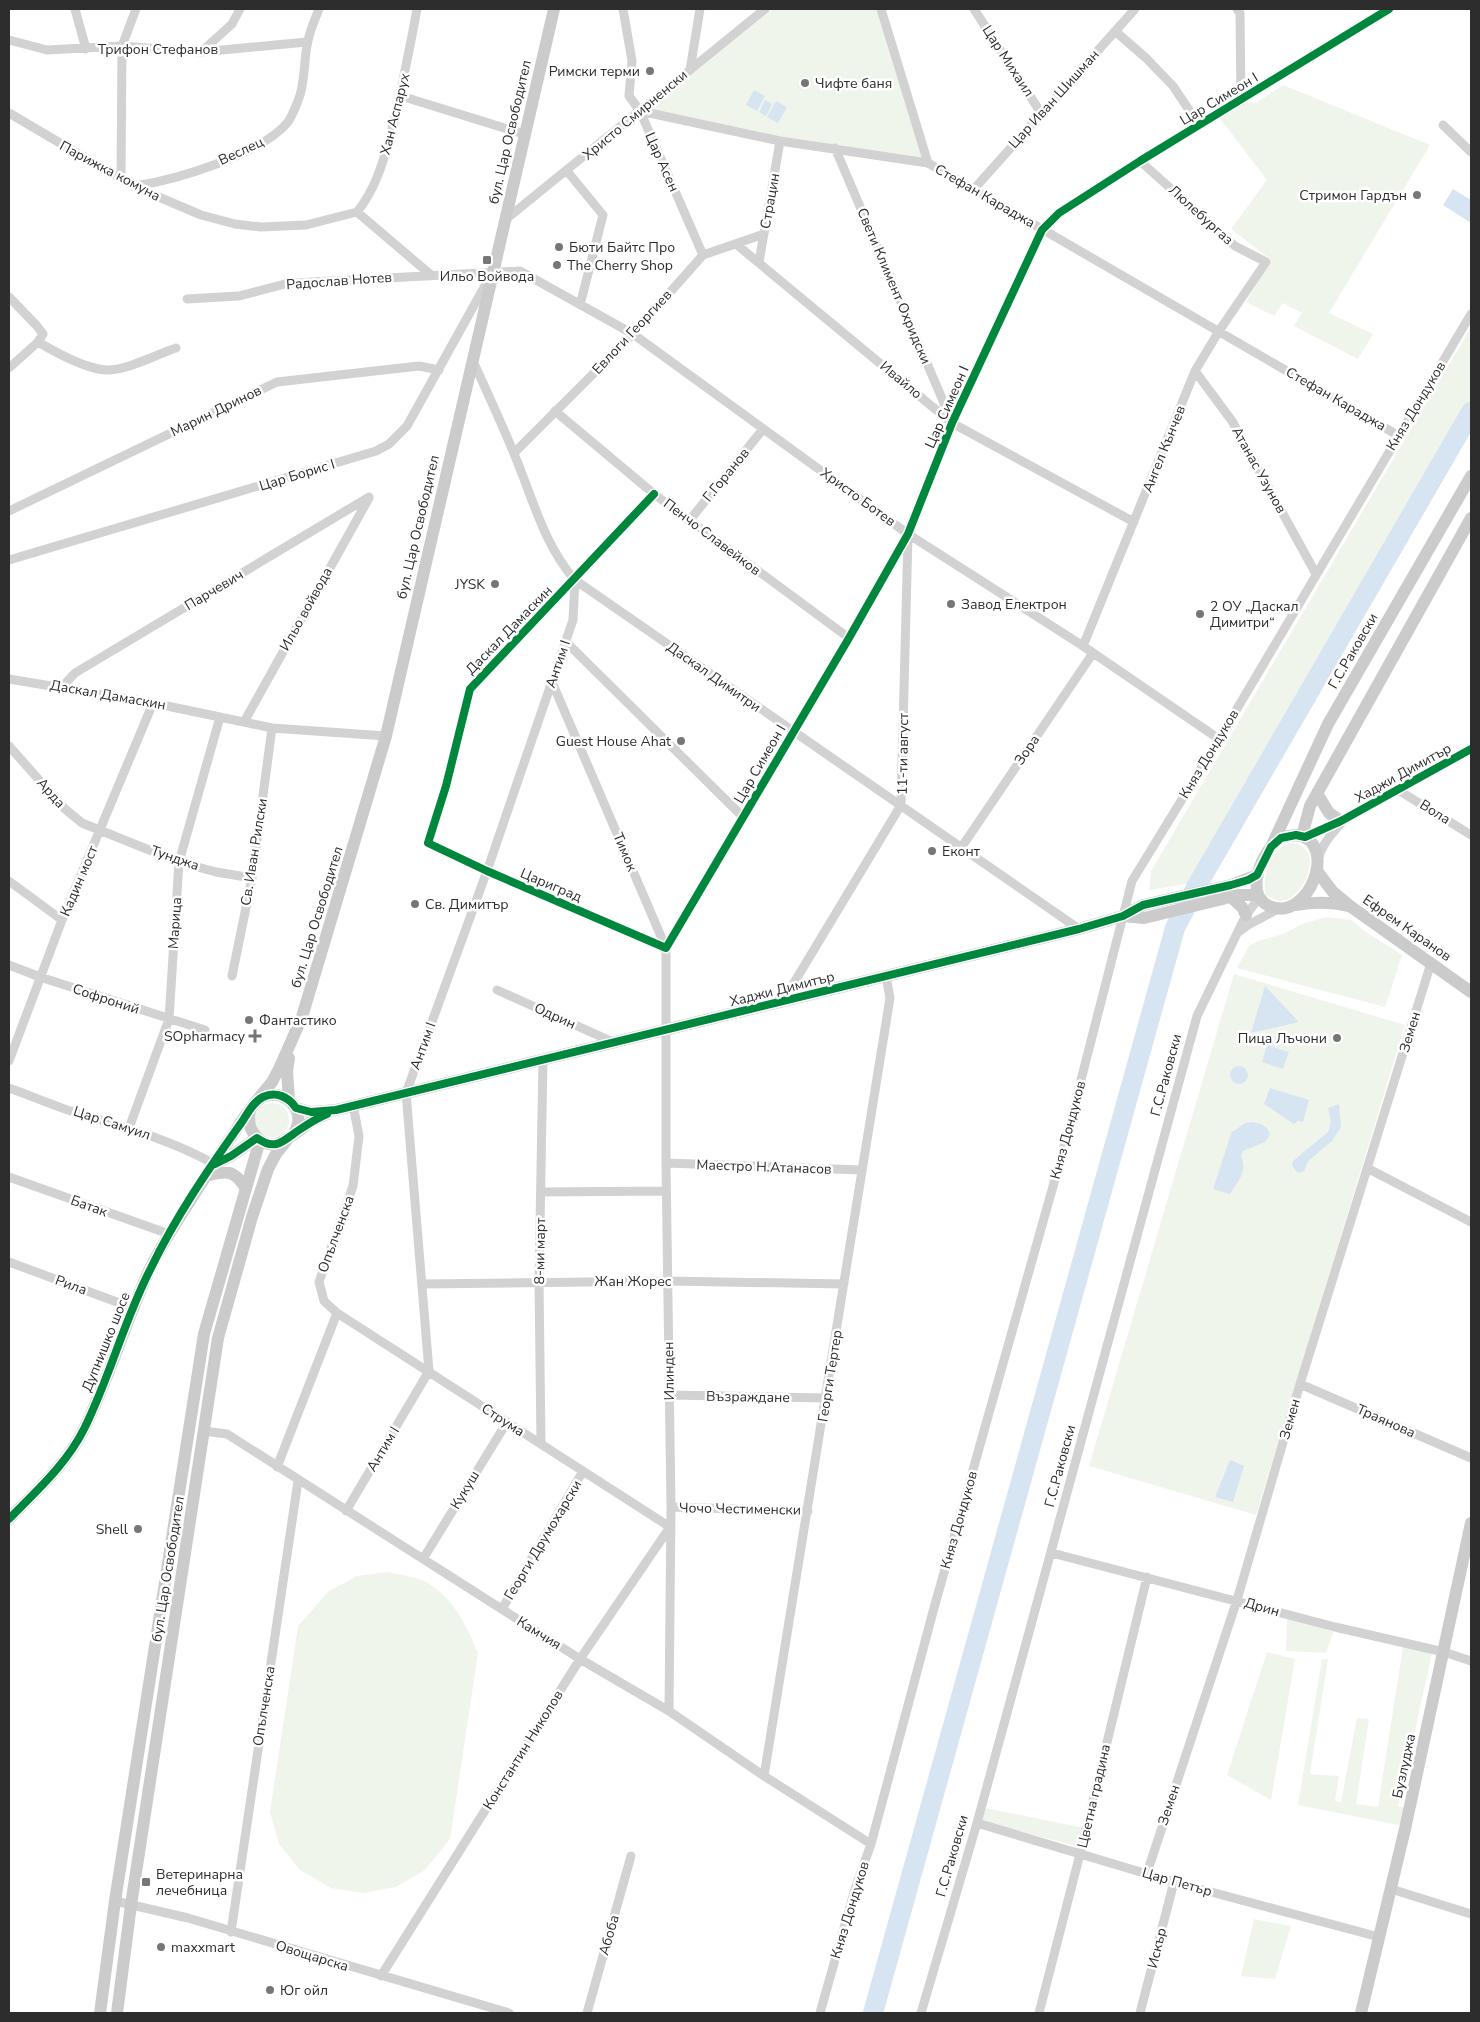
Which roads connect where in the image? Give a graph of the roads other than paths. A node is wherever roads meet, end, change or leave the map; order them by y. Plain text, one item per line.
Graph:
1 (75, 9) edge
2 (136, 9) edge
3 (240, 9) edge
4 (319, 9) edge
5 (417, 9) edge
6 (554, 9) edge
7 (623, 9) edge
8 (700, 9) edge
9 (765, 9) edge
10 (881, 9) edge
11 (974, 9) edge
12 (1134, 9) edge
13 (1238, 9) edge
14 (1388, 9) edge
15 (1115, 31) junction
16 (9, 40) edge
17 (307, 42) junction
18 (122, 46) junction
19 (86, 49) junction
20 (201, 52) junction
21 (690, 70) junction
22 (401, 96) junction
23 (1241, 101) junction
24 (640, 111) junction
25 (9, 113) edge
26 (1041, 113) junction
27 (1199, 125) junction
28 (1443, 125) dead end
29 (524, 134) junction
30 (780, 141) junction
31 (835, 148) junction
32 (1471, 152) edge
33 (1140, 160) junction
34 (928, 163) junction
35 (567, 171) junction
36 (120, 178) junction
37 (133, 186) junction
38 (974, 190) junction
39 (357, 212) junction
40 (505, 220) junction
41 (1042, 230) junction
42 (764, 234) junction
43 (736, 244) junction
44 (703, 256) junction
45 (759, 262) junction
46 (1266, 262) joint
47 (494, 271) junction
48 (431, 275) junction
49 (9, 297) edge
50 (187, 299) dead end
51 (580, 305) junction
52 (1471, 314) edge
53 (1219, 330) junction
54 (633, 334) junction
55 (40, 338) junction
56 (176, 348) dead end
57 (473, 360) junction
58 (9, 368) edge
59 (439, 370) junction
60 (1195, 371) junction
61 (555, 411) junction
62 (952, 423) junction
63 (763, 429) junction
64 (1399, 436) junction
65 (514, 453) junction
66 (1471, 476) edge
67 (654, 494) junction
68 (369, 497) joint
69 (9, 511) edge
70 (1471, 518) edge
71 (688, 521) junction
72 (1134, 522) junction
73 (908, 534) junction
74 (9, 560) edge
75 (1316, 574) junction
76 (575, 580) junction
77 (849, 638) junction
78 (566, 641) junction
79 (1083, 646) junction
80 (1093, 653) junction
81 (9, 679) edge
82 (552, 682) junction
83 (62, 687) junction
84 (153, 703) junction
85 (220, 717) junction
86 (244, 722) junction
87 (272, 728) junction
88 (793, 732) junction
89 (386, 736) junction
90 (1219, 739) junction
91 (9, 746) edge
92 (1471, 749) edge
93 (1398, 790) junction
94 (1317, 793) junction
95 (902, 805) junction
96 (743, 817) junction
97 (1344, 819) junction
98 (100, 831) junction
99 (1471, 835) edge
100 (1304, 836) junction
101 (428, 843) joint
102 (1271, 847) junction
103 (961, 848) junction
104 (179, 862) junction
105 (1317, 866) junction
106 (487, 872) junction
107 (1257, 875) junction
108 (252, 878) junction
109 (9, 880) edge
110 (1231, 891) junction
111 (1258, 896) junction
112 (1295, 905) junction
113 (1350, 906) junction
114 (1280, 908) junction
115 (1246, 915) junction
116 (1123, 916) junction
117 (62, 920) junction
118 (1079, 929) junction
119 (1240, 931) junction
120 (666, 948) junction
121 (1431, 963) junction
122 (9, 966) edge
123 (232, 976) dead end
124 (886, 976) junction
125 (40, 978) junction
126 (497, 990) dead end
127 (1471, 992) edge
128 (782, 1001) junction
129 (169, 1019) junction
130 (205, 1030) dead end
131 (665, 1030) junction
132 (613, 1042) junction
133 (291, 1046) junction
134 (543, 1059) junction
135 (9, 1061) edge
136 (9, 1088) edge
137 (406, 1093) junction
138 (292, 1104) junction
139 (354, 1105) junction
140 (253, 1107) junction
141 (336, 1110) junction
142 (129, 1128) junction
143 (291, 1137) junction
144 (259, 1139) junction
145 (666, 1163) junction
146 (214, 1164) junction
147 (1367, 1168) junction
148 (862, 1170) junction
149 (206, 1176) junction
150 (9, 1178) edge
151 (246, 1190) junction
152 (666, 1191) junction
153 (541, 1192) junction
154 (1471, 1222) edge
155 (168, 1234) junction
156 (9, 1262) edge
157 (539, 1281) junction
158 (668, 1281) junction
159 (422, 1284) junction
160 (844, 1284) junction
161 (133, 1308) junction
162 (337, 1313) junction
163 (429, 1371) junction
164 (1300, 1384) junction
165 (669, 1395) junction
166 (826, 1398) junction
167 (507, 1422) junction
168 (204, 1432) junction
169 (540, 1444) junction
170 (1471, 1458) edge
171 (277, 1467) junction
172 (583, 1471) junction
173 (298, 1480) junction
174 (671, 1507) junction
175 (346, 1511) junction
176 (808, 1511) junction
177 (9, 1519) edge
178 (1471, 1523) edge
179 (670, 1527) junction
180 (1052, 1553) junction
181 (423, 1559) junction
182 (1147, 1577) junction
183 (1237, 1600) junction
184 (502, 1609) junction
185 (1444, 1652) junction
186 (580, 1659) junction
187 (1471, 1661) edge
188 (668, 1712) junction
189 (764, 1776) junction
190 (977, 1823) junction
191 (870, 1844) junction
192 (1080, 1854) junction
193 (631, 1856) dead end
194 (1147, 1873) junction
195 (1174, 1882) junction
196 (1391, 1889) junction
197 (115, 1901) junction
198 (131, 1904) junction
199 (1471, 1914) edge
200 (231, 1932) junction
201 (1379, 1937) junction
202 (381, 1976) junction
203 (100, 2013) edge
204 (117, 2013) edge
205 (509, 2013) edge
206 (587, 2013) edge
207 (820, 2013) edge
208 (921, 2013) edge
209 (1039, 2013) edge
210 (1140, 2013) edge
211 (1361, 2013) edge

1 - 19 street
2 - 18 street
3 - 20 street
4 - 17 street, Веслец
5 - 22 street, Хан Аспарух
6 - 29 main road, бул. Цар Освободител
7 - 24 street, Цар Асен
8 - 21 street
9 - 21 street, Христо Смирненски
10 - 34 street
11 - 26 street, Цар Михаил
12 - 15 street, Цар Иван Шишман
13 - 23 street
14 - 23 street, Цар Симеон I
15 - 26 street, Цар Иван Шишман
15 - 27 street
16 - 19 street, Трифон Стефанов
17 - 20 street, Трифон Стефанов
17 - 37 street, Веслец
18 - 19 street, Трифон Стефанов
18 - 20 street, Трифон Стефанов
18 - 36 street
21 - 24 street, Христо Смирненски
22 - 29 street
22 - 39 street, Хан Аспарух
23 - 27 street, Цар Симеон I
24 - 30 street, Стефан Караджа
24 - 35 street, Христо Смирненски
24 - 44 street, Цар Асен
25 - 36 street, Парижка комуна
26 - 38 street, Цар Иван Шишман
27 - 33 street, Цар Симеон I
28 - 32 street
29 - 40 main road, бул. Цар Освободител
30 - 31 street, Стефан Караджа
30 - 42 street, Страцин
31 - 34 street, Стефан Караджа
31 - 62 street, Свети Климент Охридски
33 - 41 street, Цар Симеон I
33 - 46 street, Люлебургаз
34 - 38 street, Стефан Караджа
35 - 40 street, Христо Смирненски
35 - 51 street
36 - 37 street, Парижка комуна
37 - 39 street, Парижка комуна
38 - 41 street, Стефан Караджа
39 - 48 street
40 - 47 main road, бул. Цар Освободител
41 - 53 street, Стефан Караджа
41 - 62 street, Цар Симеон I
42 - 43 street, Евлоги Георгиев
42 - 45 street, Страцин
43 - 44 street, Евлоги Георгиев
43 - 45 street, Ивайло
44 - 54 street, Евлоги Георгиев
45 - 62 street, Ивайло
46 - 53 street, Ангел Кънчев
47 - 48 street, Радослав Нотев
47 - 51 street, Христо Ботев
47 - 57 main road, бул. Цар Освободител
47 - 59 street, Цар Борис I
48 - 50 street, Радослав Нотев
49 - 55 street
51 - 54 street, Христо Ботев
52 - 64 street, Княз Дондуков
53 - 60 street, Ангел Кънчев
53 - 64 street, Стефан Караджа
54 - 61 street, Евлоги Георгиев
54 - 63 street, Христо Ботев
55 - 56 street
55 - 58 street
57 - 65 street, Даскал Димитри
57 - 89 main road, бул. Цар Освободител
59 - 69 street, Марин Дринов
59 - 74 street, Цар Борис I
60 - 72 street, Ангел Кънчев
60 - 75 street, Атанас Узунов
61 - 65 street, Евлоги Георгиев
61 - 67 street, Пенчо Славейков
62 - 72 street, Ивайло
62 - 73 street, Цар Симеон I
63 - 71 street, Г.Горанов
63 - 73 street, Христо Ботев
64 - 75 street, Княз Дондуков
65 - 76 street, Даскал Димитри
66 - 102 main road, Г.С.Раковски
67 - 71 street, Пенчо Славейков
67 - 76 street, Даскал Дамаскин
68 - 83 street, Парчевич
68 - 86 street, Ильо войвода
70 - 94 main road
71 - 77 street, Пенчо Славейков
72 - 79 street, Ангел Кънчев
73 - 77 street, Цар Симеон I
73 - 79 street, Христо Ботев
73 - 95 street, 11-ти август
75 - 90 street, Княз Дондуков
76 - 78 street, Антим I
76 - 88 street, Даскал Димитри
76 - 101 street, Даскал Дамаскин
77 - 88 street, Цар Симеон I
78 - 82 street, Антим I
78 - 96 street
79 - 80 street, Христо Ботев
80 - 90 street, Христо Ботев
80 - 103 street, Зора
81 - 83 street, Даскал Дамаскин
82 - 106 street, Антим I
82 - 120 street, Тимок
83 - 84 street, Даскал Дамаскин
84 - 85 street, Даскал Дамаскин
84 - 98 street, Кадин мост
85 - 86 street, Даскал Дамаскин
85 - 104 street, Марица
86 - 87 street, Даскал Дамаскин
87 - 89 street, Даскал Дамаскин
87 - 108 street, Св. Иван Рилски
88 - 95 street, Даскал Димитри
88 - 96 street, Цар Симеон I
89 - 133 main road, бул. Цар Освободител
90 - 116 street, Княз Дондуков
91 - 98 street, Арда
92 - 93 street, Хаджи Димитър
93 - 97 street, Хаджи Димитър
93 - 99 street, Вола
94 - 97 main road
94 - 100 main road
95 - 103 street, Даскал Димитри
95 - 128 street, 11-ти август
96 - 120 street, Цар Симеон I
97 - 100 street
97 - 105 street
98 - 104 street, Тунджа
98 - 117 street, Кадин мост
100 - 102 main road
100 - 105 main road
101 - 106 street, Цариград
102 - 107 main road
103 - 118 street, Даскал Димитри
104 - 108 street, Тунджа
104 - 129 street, Марица
105 - 112 main road
105 - 113 main road, Ефрем Каранов
106 - 120 street, Цариград
106 - 137 street, Антим I
107 - 110 main road
107 - 111 main road
108 - 123 street, Св. Иван Рилски
109 - 117 street
110 - 111 main road
110 - 115 main road
110 - 116 main road, Хаджи Димитър
111 - 114 main road
111 - 115 street, Г.С.Раковски
112 - 113 main road
112 - 114 main road
113 - 121 main road, Ефрем Каранов
114 - 119 street
115 - 119 street, Г.С.Раковски
116 - 118 main road, Хаджи Димитър
116 - 191 street, Княз Дондуков
117 - 125 street, Кадин мост
118 - 124 main road, Хаджи Димитър
119 - 180 street, Г.С.Раковски
120 - 131 street, Тимок
121 - 127 main road, Ефрем Каранов
121 - 147 street, Земен
122 - 125 street, Софроний
124 - 128 main road, Хаджи Димитър
124 - 148 street, Георги Тертер
125 - 129 street, Софроний
125 - 135 street, Кадин мост
126 - 132 street, Одрин
128 - 131 main road, Хаджи Димитър
129 - 130 street, Софроний
129 - 142 street, Марица
131 - 132 main road, Хаджи Димитър
131 - 145 street, Илинден
132 - 134 main road, Хаджи Димитър
133 - 138 main road
133 - 140 main road, Дупнишко шосе
134 - 137 main road, Хаджи Димитър
134 - 153 street, 8-ми март
136 - 142 street, Цар Самуил
137 - 139 main road, Хаджи Димитър
137 - 159 street, Антим I
138 - 140 main road
138 - 141 main road
138 - 143 main road
139 - 141 main road, Хаджи Димитър
139 - 162 street, Опълченска
140 - 144 main road
140 - 146 main road, Дупнишко шосе
141 - 143 main road, бул. Цар Освободител
142 - 146 street, Цар Самуил
143 - 144 main road
143 - 168 main road, бул. Цар Освободител
144 - 146 main road
144 - 151 main road, бул. Цар Освободител
145 - 148 street, Маестро Н.Атанасов
145 - 152 street, Илинден
146 - 149 main road, Дупнишко шосе
147 - 154 street
147 - 164 street, Земен
148 - 160 street, Георги Тертер
149 - 151 main road
149 - 155 main road, Дупнишко шосе
150 - 155 street, Батак
151 - 197 main road, бул. Цар Освободител
152 - 153 street
152 - 158 street, Илинден
153 - 157 street, 8-ми март
155 - 161 main road, Дупнишко шосе
156 - 161 street, Рила
157 - 158 street, Жан Жорес
157 - 159 street, Жан Жорес
157 - 169 street, 8-ми март
158 - 160 street, Жан Жорес
158 - 165 street, Илинден
159 - 163 street, Антим I
160 - 166 street, Георги Тертер
161 - 177 main road, Дупнишко шосе
162 - 163 street, Струма
162 - 171 street
163 - 167 street, Струма
163 - 175 street, Антим I
164 - 170 street, Траянова
164 - 183 street, Земен
165 - 166 street, Възраждане
165 - 174 street, Илинден
166 - 176 street, Георги Тертер
167 - 169 street, Струма
167 - 181 street, Кукуш
168 - 171 street, Камчия
168 - 198 main road, бул. Цар Освободител
169 - 172 street, Струма
171 - 173 street, Камчия
172 - 179 street, Струма
172 - 184 street, Георги Друмохарски
173 - 175 street, Камчия
173 - 200 street, Опълченска
174 - 176 street, Чочо Честименски
174 - 179 street, Илинден
175 - 181 street, Камчия
176 - 189 street, Георги Тертер
178 - 185 main road, Бузлуджа
179 - 186 street, Константин Николов
179 - 188 street, Илинден
180 - 182 street, Дрин
180 - 190 street, Г.С.Раковски
181 - 184 street, Камчия
182 - 183 street, Дрин
182 - 192 street, Цветна градина
183 - 185 street, Дрин
183 - 194 street, Земен
184 - 186 street, Камчия
185 - 187 street, Дрин
185 - 196 main road, Бузлуджа
186 - 188 street, Камчия
186 - 202 street, Константин Николов
188 - 189 street, Камчия
189 - 191 street, Камчия
190 - 192 street, Цар Петър
190 - 208 street, Г.С.Раковски
191 - 207 street, Княз Дондуков
192 - 194 street, Цар Петър
192 - 209 street, Цветна градина
193 - 206 street, Абоба
194 - 195 street, Цар Петър
195 - 201 street, Цар Петър
195 - 210 street, Искър
196 - 199 street
196 - 201 main road, Бузлуджа
197 - 198 street, Овощарска
197 - 203 main road, бул. Цар Освободител
198 - 200 street, Овощарска
198 - 204 main road, бул. Цар Освободител
200 - 202 street, Овощарска
201 - 211 main road, Бузлуджа
202 - 205 street, Овощарска

